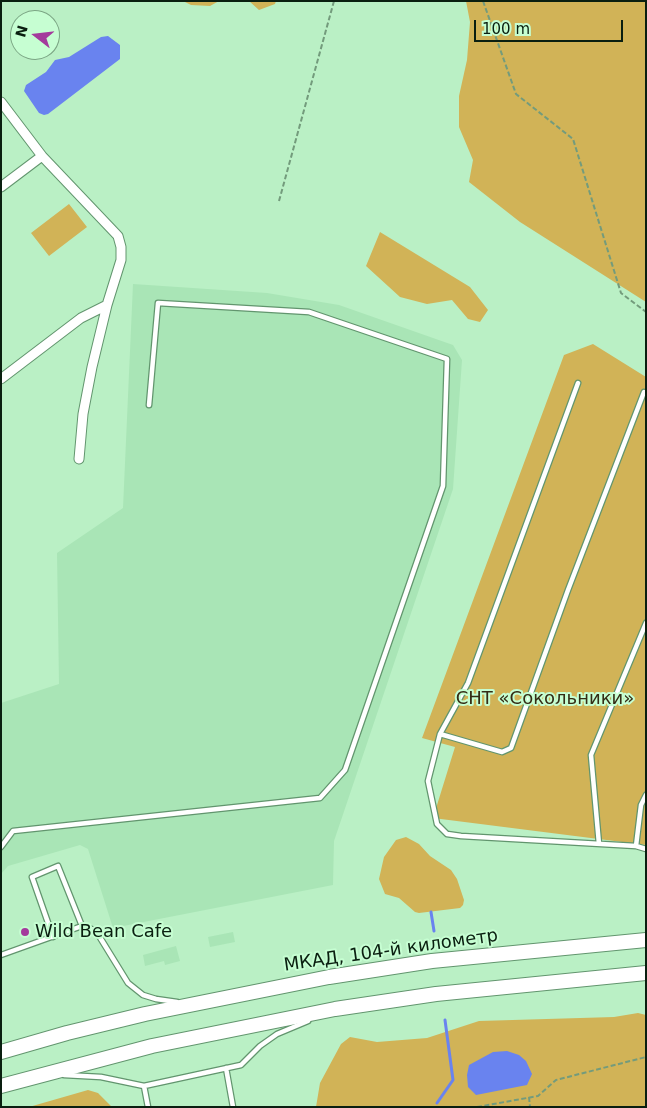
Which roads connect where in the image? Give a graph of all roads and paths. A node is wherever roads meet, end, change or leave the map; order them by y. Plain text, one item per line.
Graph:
1 (334, 1) edge
2 (483, 1) edge
3 (1, 102) edge
4 (42, 156) junction
5 (1, 187) edge
6 (279, 201) dead end
7 (107, 305) junction
8 (646, 312) edge
9 (1, 378) edge
10 (578, 383) dead end
11 (644, 392) dead end
12 (149, 405) dead end
13 (79, 460) dead end
14 (646, 623) edge
15 (440, 734) junction
16 (646, 794) edge
17 (599, 844) junction
18 (636, 846) junction
19 (1, 847) edge
20 (646, 849) edge
21 (82, 926) junction
22 (53, 936) junction
23 (646, 940) edge
24 (1, 956) edge
25 (646, 973) edge
26 (196, 1003) junction
27 (335, 1009) junction
28 (1, 1052) edge
29 (646, 1057) edge
30 (226, 1068) junction
31 (40, 1075) junction
32 (1, 1086) edge
33 (144, 1086) junction
34 (529, 1097) junction
35 (148, 1107) edge
36 (233, 1107) edge
37 (476, 1107) edge
38 (530, 1107) edge

1 - 6 path
2 - 8 path
3 - 4 street
4 - 5 street
4 - 7 street
7 - 9 street
7 - 13 street
10 - 15 lane
11 - 15 lane
12 - 19 lane
14 - 17 lane
15 - 17 lane
16 - 18 lane
17 - 18 lane
18 - 20 lane
21 - 22 lane
21 - 22 lane
21 - 26 lane
22 - 24 lane
23 - 26 highway, МКАД, 104-й километр
25 - 27 highway
26 - 28 highway, МКАД, 104-й километр
27 - 30 lane
27 - 31 highway
29 - 34 path
30 - 33 lane
30 - 36 lane
31 - 32 highway
31 - 33 lane
33 - 35 lane
34 - 37 path
34 - 38 path

